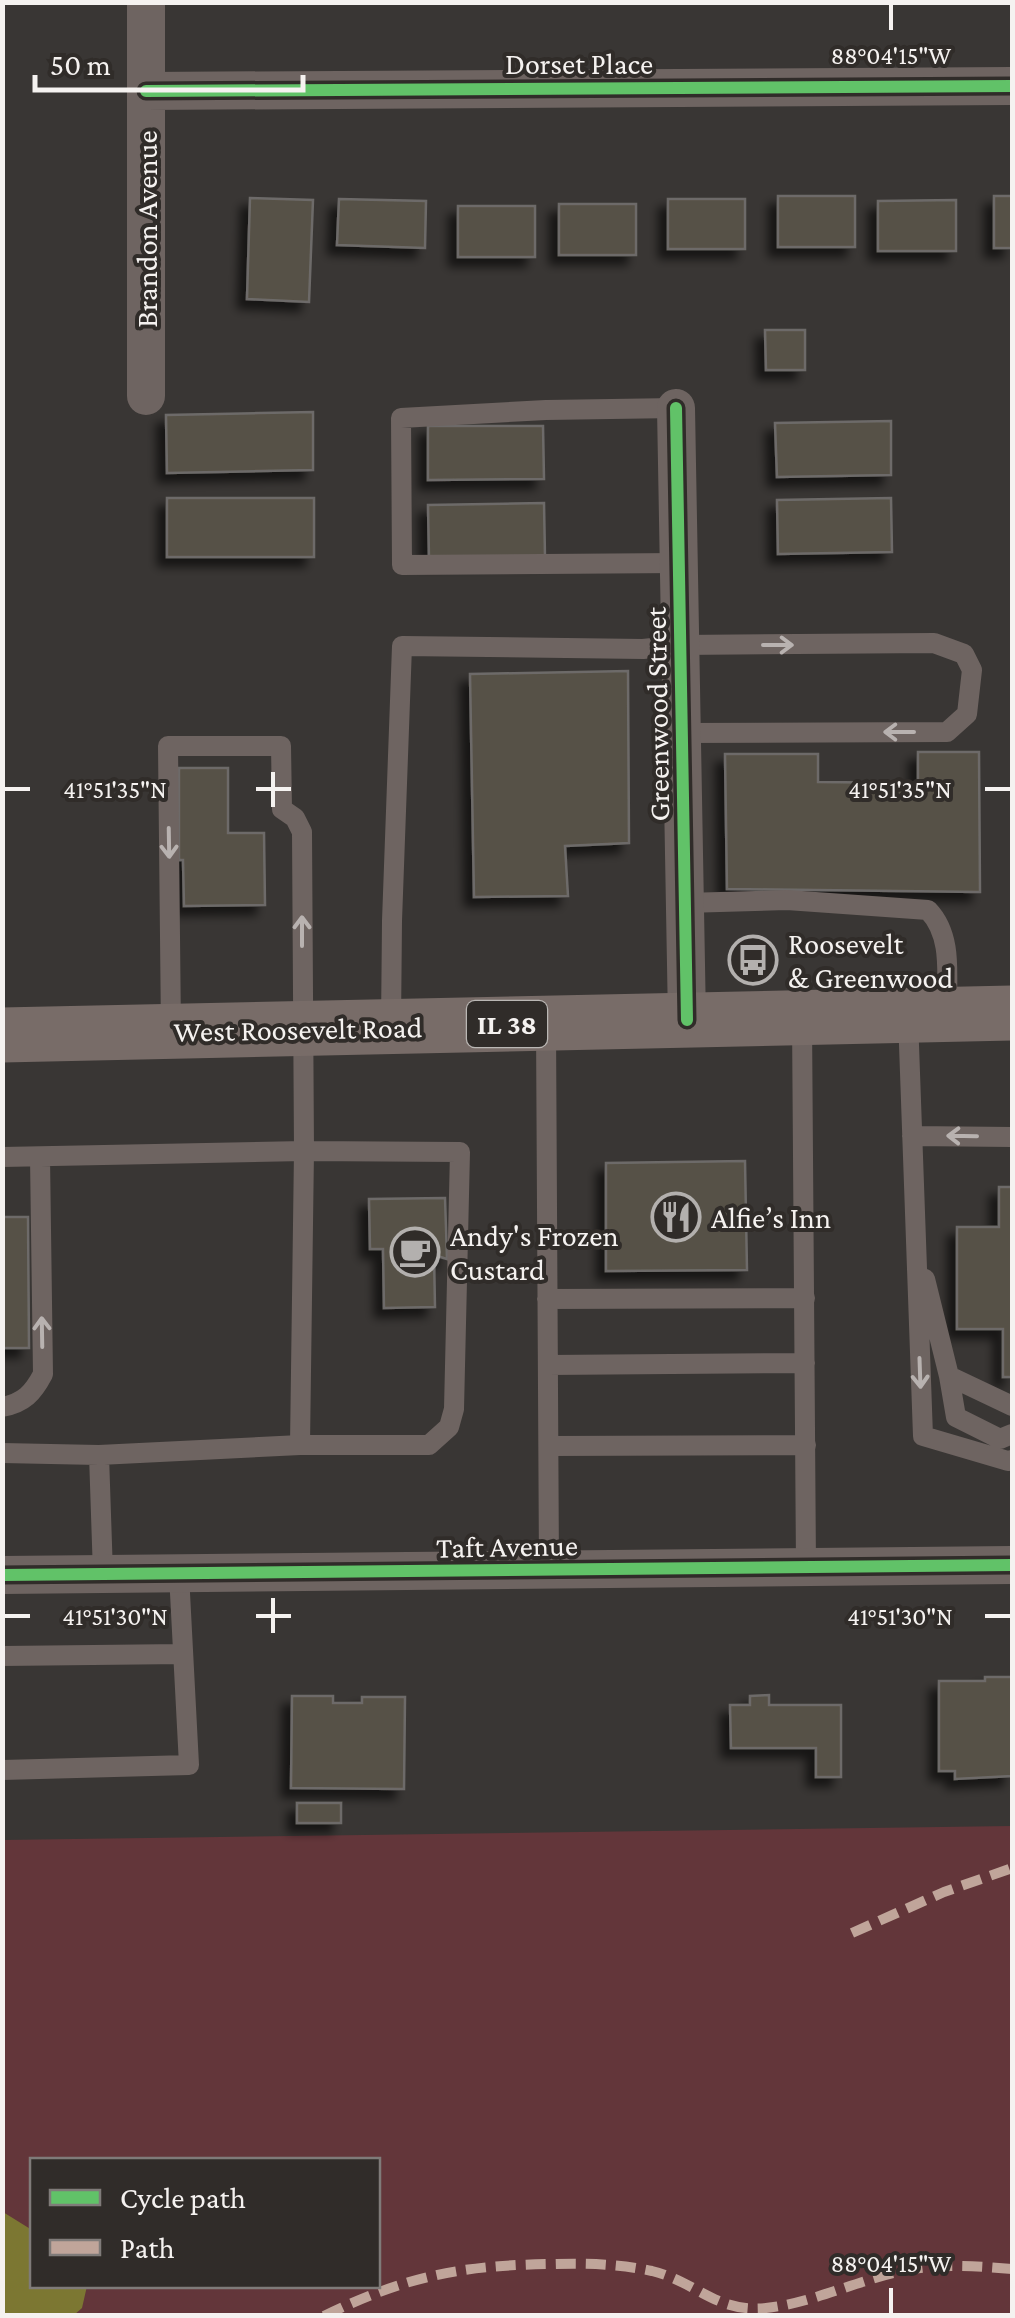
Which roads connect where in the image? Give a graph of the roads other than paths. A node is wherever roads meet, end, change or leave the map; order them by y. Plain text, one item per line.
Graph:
1 (146, 2) edge
2 (1012, 86) edge
3 (146, 91) junction
4 (146, 396) dead end
5 (676, 408) joint
6 (679, 563) junction
7 (680, 645) junction
8 (682, 733) junction
9 (685, 903) junction
10 (1012, 1014) edge
11 (927, 1015) junction
12 (802, 1018) junction
13 (687, 1020) junction
14 (546, 1023) junction
15 (391, 1027) junction
16 (303, 1028) junction
17 (171, 1032) junction
18 (2, 1035) edge
19 (912, 1136) junction
20 (1012, 1137) edge
21 (304, 1151) junction
22 (40, 1156) junction
23 (2, 1157) edge
24 (916, 1239) junction
25 (805, 1298) junction
26 (548, 1299) junction
27 (805, 1363) junction
28 (548, 1365) junction
29 (949, 1376) junction
30 (1012, 1406) edge
31 (2, 1407) edge
32 (1012, 1434) edge
33 (806, 1444) junction
34 (300, 1445) junction
35 (549, 1446) junction
36 (2, 1453) edge
37 (100, 1455) junction
38 (1012, 1460) edge
39 (1012, 1565) edge
40 (806, 1567) junction
41 (549, 1570) junction
42 (102, 1574) junction
43 (179, 1574) junction
44 (2, 1575) edge
45 (184, 1654) junction
46 (2, 1656) edge
47 (2, 1770) edge

1 - 3 street, Brandon Avenue
2 - 3 street, Dorset Place
3 - 4 street, Brandon Avenue
5 - 6 street, Greenwood Street
5 - 6 lane
6 - 7 street, Greenwood Street
7 - 8 street, Greenwood Street
7 -> 8 lane
7 - 15 lane
8 - 9 street, Greenwood Street
9 - 11 lane
9 - 13 street, Greenwood Street
10 - 11 main road, West Roosevelt Road / IL 38
11 - 12 main road, West Roosevelt Road / IL 38
11 - 19 lane
12 - 13 main road, West Roosevelt Road / IL 38
12 - 25 lane
13 - 14 main road, West Roosevelt Road / IL 38
14 - 15 main road, West Roosevelt Road / IL 38
14 - 26 lane
15 - 16 main road, West Roosevelt Road / IL 38
16 - 17 main road, West Roosevelt Road / IL 38
16 -> 17 lane
16 - 21 lane
17 - 18 main road, West Roosevelt Road / IL 38
20 -> 19 lane
19 - 24 lane
21 - 22 lane
21 - 34 lane
21 - 34 lane
22 - 23 lane
31 -> 22 lane
24 - 29 lane
24 -> 38 lane
25 - 26 lane
25 - 27 lane
26 - 28 lane
27 - 28 lane
27 - 33 lane
28 - 35 lane
29 - 30 lane
29 - 32 lane
33 - 35 lane
33 - 40 lane
34 - 37 lane
35 - 41 lane
36 - 37 lane
37 - 42 lane
39 - 40 street, Taft Avenue
40 - 41 street, Taft Avenue
41 - 43 street, Taft Avenue
42 - 43 street, Taft Avenue
42 - 44 street, Taft Avenue
43 - 45 lane
45 - 46 lane
45 - 47 lane

